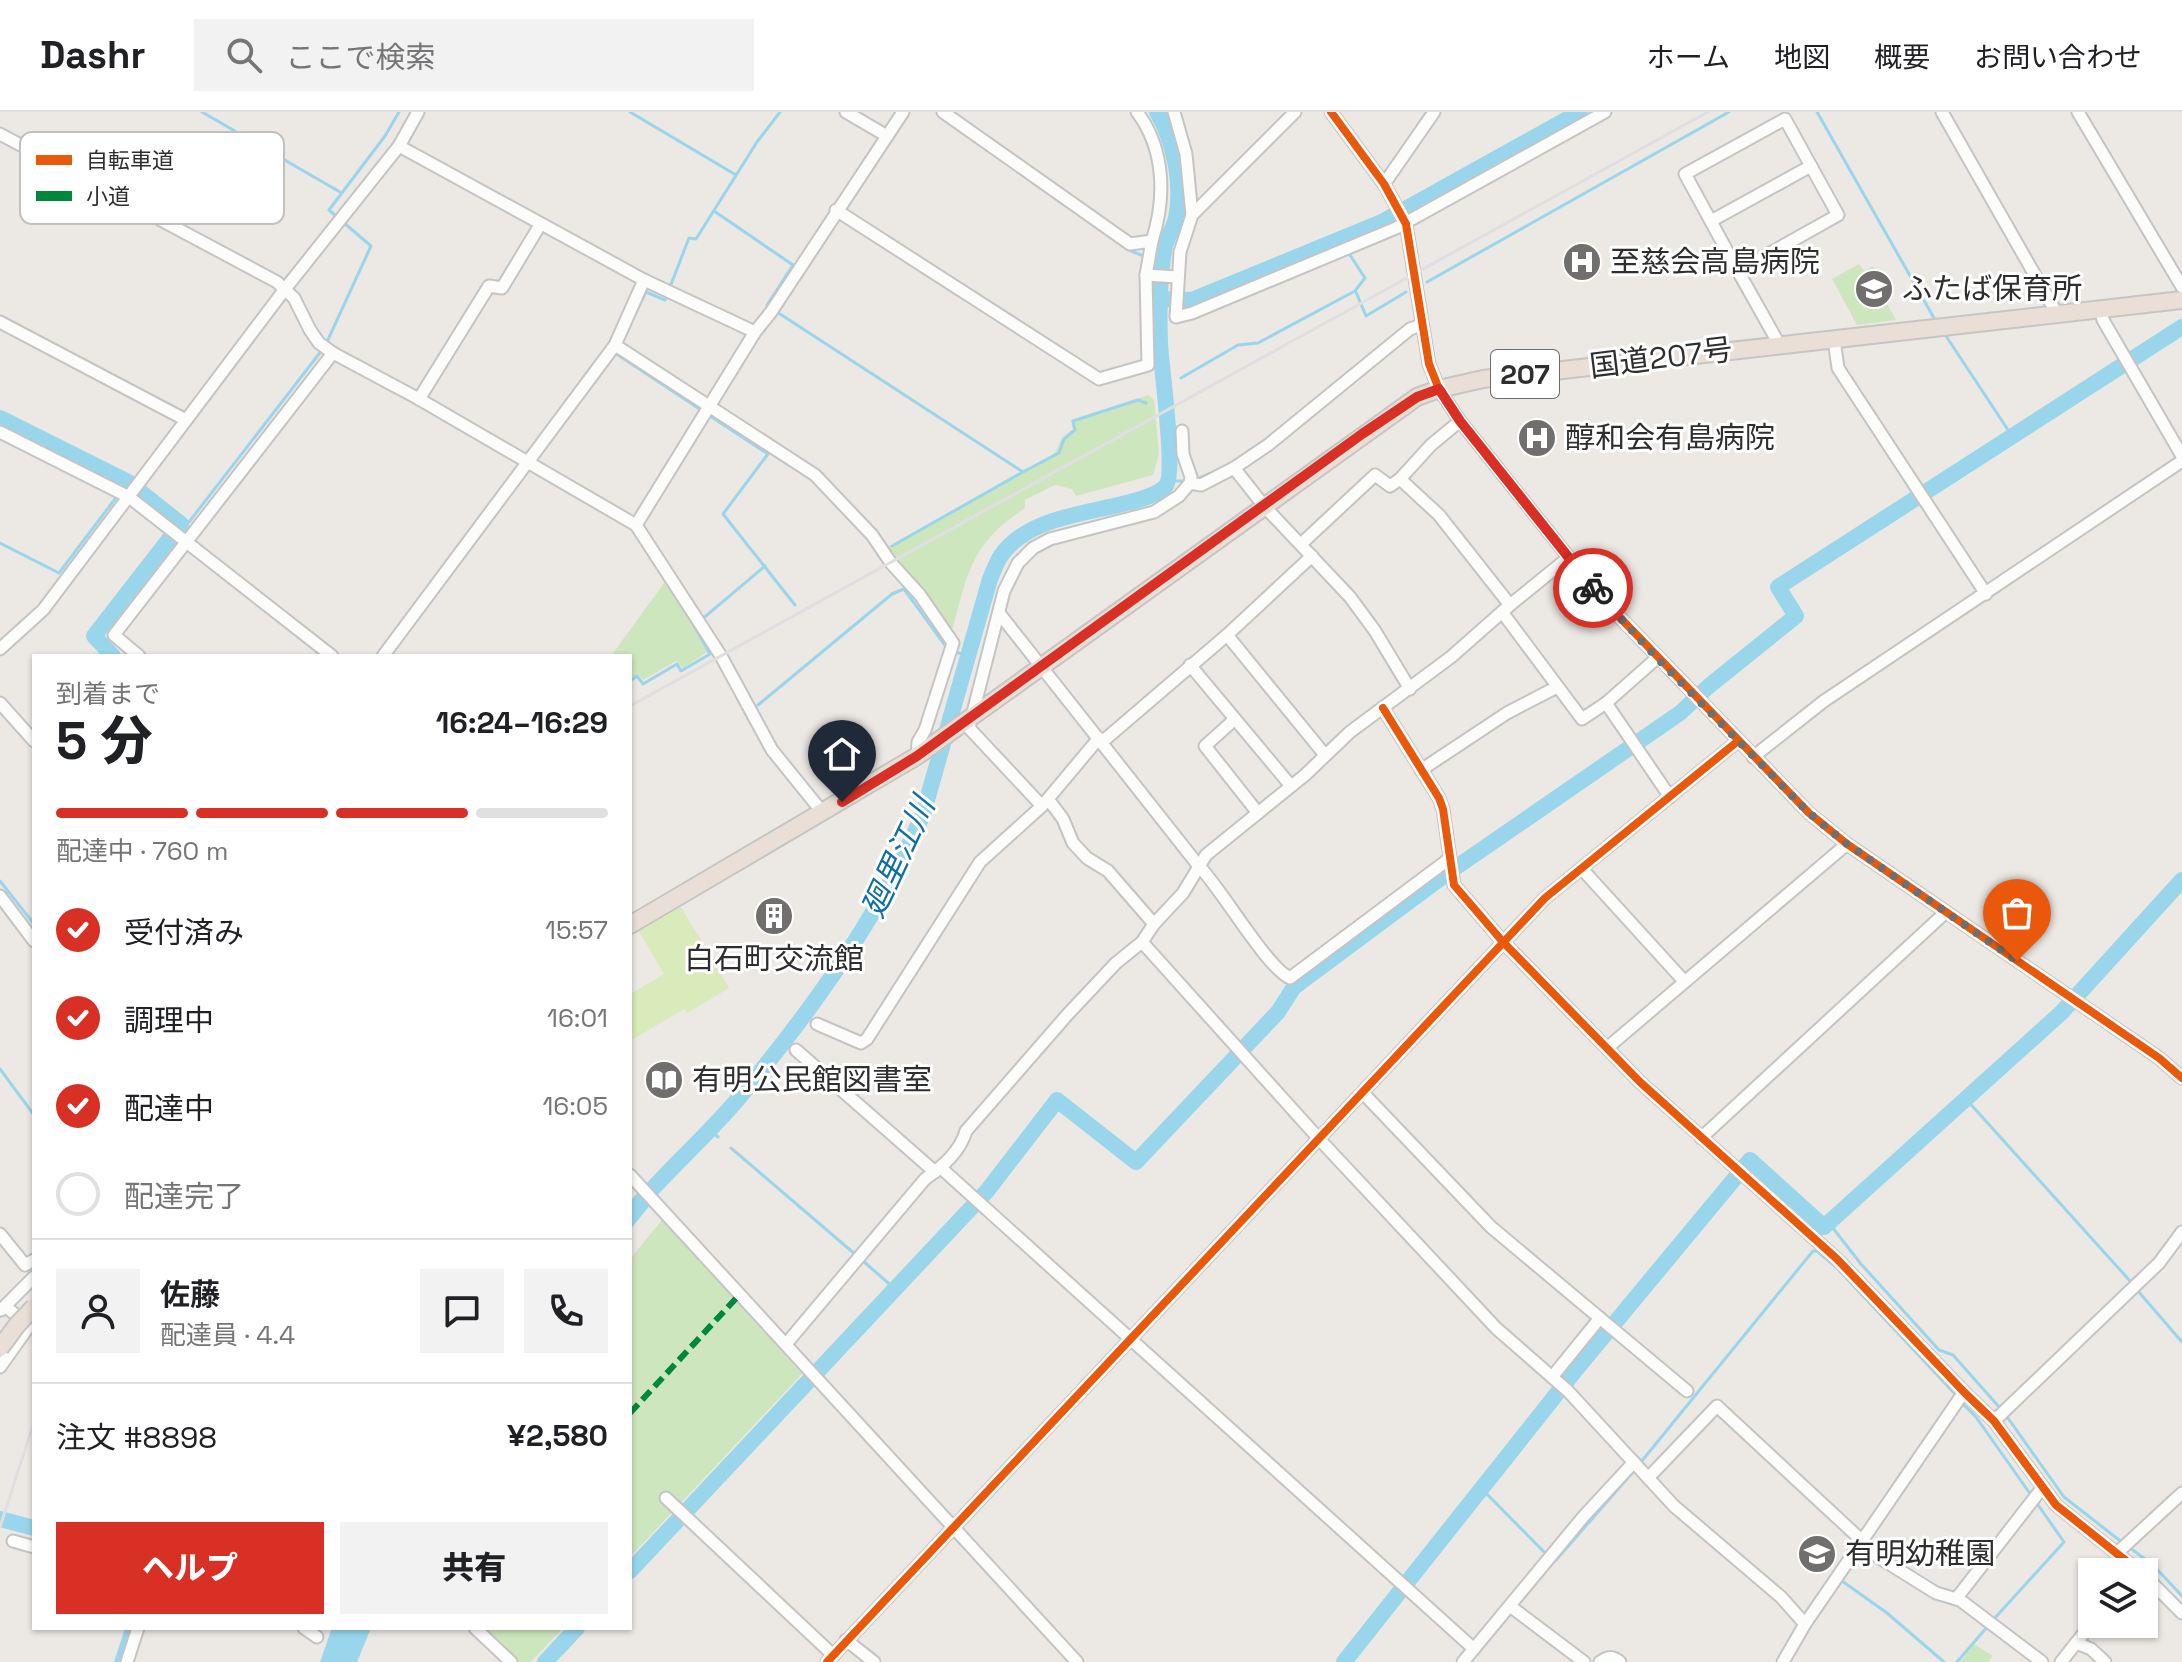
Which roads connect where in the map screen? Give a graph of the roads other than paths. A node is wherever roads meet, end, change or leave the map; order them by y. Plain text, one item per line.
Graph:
1 (418, 112) edge
2 (846, 112) edge
3 (903, 112) edge
4 (943, 112) edge
5 (1137, 112) edge
6 (1174, 112) edge
7 (1295, 112) edge
8 (1331, 112) edge
9 (1434, 112) edge
10 (1605, 112) edge
11 (1942, 112) edge
12 (2078, 112) edge
13 (0, 134) edge
14 (887, 136) junction
15 (20, 145) edge
16 (399, 146) junction
17 (1811, 166) junction
18 (1384, 184) junction
19 (836, 210) junction
20 (1192, 215) junction
21 (1711, 221) junction
22 (168, 224) edge
23 (1406, 224) junction
24 (540, 225) junction
25 (1152, 241) junction
26 (1738, 271) junction
27 (1146, 275) junction
28 (1177, 277) junction
29 (644, 280) junction
30 (2182, 287) edge
31 (285, 289) junction
32 (2182, 300) edge
33 (2100, 308) junction
34 (2056, 312) junction
35 (0, 322) edge
36 (1421, 325) junction
37 (755, 332) junction
38 (1834, 340) junction
39 (1779, 344) junction
40 (618, 347) junction
41 (327, 349) junction
42 (1439, 389) junction
43 (419, 399) junction
44 (707, 411) junction
45 (186, 420) junction
46 (1460, 421) junction
47 (1182, 431) dead end
48 (0, 432) edge
49 (2182, 459) edge
50 (529, 462) junction
51 (1234, 468) junction
52 (1400, 479) junction
53 (1191, 480) junction
54 (123, 494) junction
55 (1264, 506) junction
56 (636, 525) junction
57 (187, 541) junction
58 (1301, 544) junction
59 (1312, 556) junction
60 (1568, 558) junction
61 (1986, 594) junction
62 (1506, 608) junction
63 (999, 613) junction
64 (1227, 635) junction
65 (0, 649) edge
66 (137, 654) edge
67 (329, 654) edge
68 (385, 654) edge
69 (1657, 658) junction
70 (1190, 665) junction
71 (1040, 667) junction
72 (1557, 687) junction
73 (1410, 689) junction
74 (0, 703) edge
75 (1606, 703) junction
76 (1383, 708) junction
77 (970, 718) junction
78 (1235, 719) junction
79 (32, 739) edge
80 (1100, 740) junction
81 (1738, 741) junction
82 (1325, 755) junction
83 (917, 756) junction
84 (1753, 757) junction
85 (1421, 770) junction
86 (1291, 786) junction
87 (1670, 797) junction
88 (1045, 802) junction
89 (823, 813) junction
90 (1258, 813) junction
91 (1847, 844) junction
92 (1198, 865) junction
93 (1450, 867) junction
94 (1582, 869) junction
95 (0, 896) edge
96 (1946, 912) junction
97 (632, 924) edge
98 (1154, 924) junction
99 (32, 938) edge
100 (1142, 942) junction
101 (1503, 942) junction
102 (1683, 980) junction
103 (817, 1024) dead end
104 (1607, 1048) junction
105 (796, 1050) dead end
106 (2182, 1078) edge
107 (1363, 1093) junction
108 (1701, 1138) junction
109 (1320, 1140) junction
110 (938, 1170) junction
111 (633, 1177) edge
112 (2182, 1232) edge
113 (0, 1234) edge
114 (32, 1261) edge
115 (32, 1279) edge
116 (3, 1309) edge
117 (32, 1309) edge
118 (1607, 1324) junction
119 (1130, 1339) junction
120 (786, 1344) junction
121 (0, 1348) edge
122 (0, 1367) edge
123 (1554, 1379) junction
124 (1687, 1391) dead end
125 (1964, 1392) junction
126 (2000, 1415) junction
127 (1634, 1462) junction
128 (1648, 1478) junction
129 (2043, 1487) junction
130 (2182, 1493) edge
131 (666, 1498) dead end
132 (952, 1526) junction
133 (13, 1541) dead end
134 (1859, 1545) junction
135 (32, 1546) edge
136 (2123, 1547) junction
137 (2129, 1558) edge
138 (2158, 1591) edge
139 (1956, 1599) junction
140 (1510, 1606) junction
141 (2182, 1613) edge
142 (1805, 1624) junction
143 (137, 1630) edge
144 (307, 1630) edge
145 (477, 1630) edge
146 (317, 1637) dead end
147 (2080, 1638) edge
148 (846, 1640) junction
149 (2076, 1643) junction
150 (1474, 1649) junction
151 (830, 1658) edge
152 (127, 1662) edge
153 (511, 1662) edge
154 (874, 1662) edge
155 (1077, 1662) edge
156 (1463, 1662) edge
157 (1584, 1662) edge
158 (1600, 1662) edge
159 (1620, 1662) edge
160 (1783, 1662) edge
161 (2042, 1662) edge
162 (2061, 1662) edge
163 (2105, 1662) edge

1 - 16 street
2 - 14 street
3 - 14 street
4 - 25 street
5 - 25 street
6 - 20 street
7 - 20 street
8 - 18 street
9 - 18 street
10 - 23 street
11 - 34 street
12 - 30 street
13 - 15 street
14 - 19 street
16 - 24 street
16 - 31 street
17 - 21 street
17 - 21 street
17 - 26 street
18 - 23 street
19 - 27 street
19 - 37 street
20 - 28 street
21 - 26 street
22 - 31 street
23 - 28 street
23 - 36 street
24 - 29 street
24 - 43 street
25 - 27 street
26 - 39 street
27 - 28 street
29 - 37 street
29 - 40 street
31 - 41 street
31 - 45 street
32 - 33 highway, 国道207号 / 207
33 - 34 highway, 国道207号 / 207
33 - 49 street
34 - 38 highway, 国道207号 / 207
35 - 45 street
36 - 42 street
36 - 51 street
37 - 44 street
38 - 39 highway, 国道207号 / 207
38 - 61 street
39 - 42 highway, 国道207号 / 207
40 - 44 street
40 - 50 street
41 - 43 street
41 - 57 street
42 - 46 street
42 - 55 highway, 国道207号 / 207
43 - 50 street
44 - 56 street
44 - 83 street
45 - 54 street
46 - 52 street
46 - 60 street
47 - 53 street
48 - 54 street
49 - 61 street
50 - 56 street
50 - 68 street
51 - 53 street
51 - 55 street
52 - 58 street
52 - 62 street
53 - 63 street
54 - 57 street
54 - 65 street
55 - 58 street
55 - 71 highway, 国道207号 / 207
56 - 89 street
57 - 66 street
57 - 67 street
58 - 59 street
59 - 64 street
59 - 73 street
60 - 62 street
60 - 69 street
61 - 84 street
62 - 72 street
62 - 73 street
63 - 71 street
63 - 77 street
64 - 70 street
64 - 82 street
69 - 75 street
69 - 81 street
70 - 78 street
70 - 80 street
71 - 77 highway, 国道207号 / 207
71 - 80 street
72 - 75 street
72 - 85 street
73 - 76 street
74 - 79 street
75 - 87 street
76 - 82 street
76 - 85 street
77 - 83 highway, 国道207号 / 207
77 - 88 street
78 - 86 street
78 - 90 street
80 - 88 street
80 - 92 street
81 - 84 street
81 - 87 street
82 - 86 street
83 - 89 highway, 国道207号 / 207
84 - 91 street
85 - 93 street
86 - 90 street
87 - 94 street
88 - 98 street
88 - 103 street
89 - 97 highway, 国道207号 / 207
90 - 92 street
91 - 96 street
91 - 102 street
92 - 93 street
92 - 98 street
93 - 101 street
94 - 101 street
94 - 102 street
95 - 99 street
96 - 106 street
96 - 108 street
98 - 100 street
100 - 109 street
100 - 110 street
101 - 104 street
101 - 107 street
102 - 104 street
104 - 108 street
105 - 110 street
107 - 109 street
107 - 118 street
108 - 125 street
109 - 119 street
109 - 123 street
110 - 119 street
110 - 120 street
111 - 120 street
112 - 126 street
113 - 114 street
115 - 116 street
116 - 122 street
117 - 121 highway, bridge
118 - 123 street
118 - 124 street
119 - 132 street
119 - 150 street
120 - 132 street
123 - 127 street
125 - 126 street
125 - 134 street
126 - 129 street
127 - 128 street
127 - 140 street
128 - 134 street
128 - 142 street
129 - 136 street
129 - 139 street
130 - 136 street
131 - 151 street
132 - 148 street
132 - 155 street
133 - 135 street
134 - 139 street
134 - 142 street
136 - 137 street
138 - 141 street
139 - 161 street
140 - 150 street
140 - 157 street
142 - 160 street
143 - 152 street
144 - 146 street
145 - 153 street
147 - 149 street
148 - 151 street
148 - 154 street
149 - 162 street
149 - 163 street
150 - 156 street
158 - 159 street

